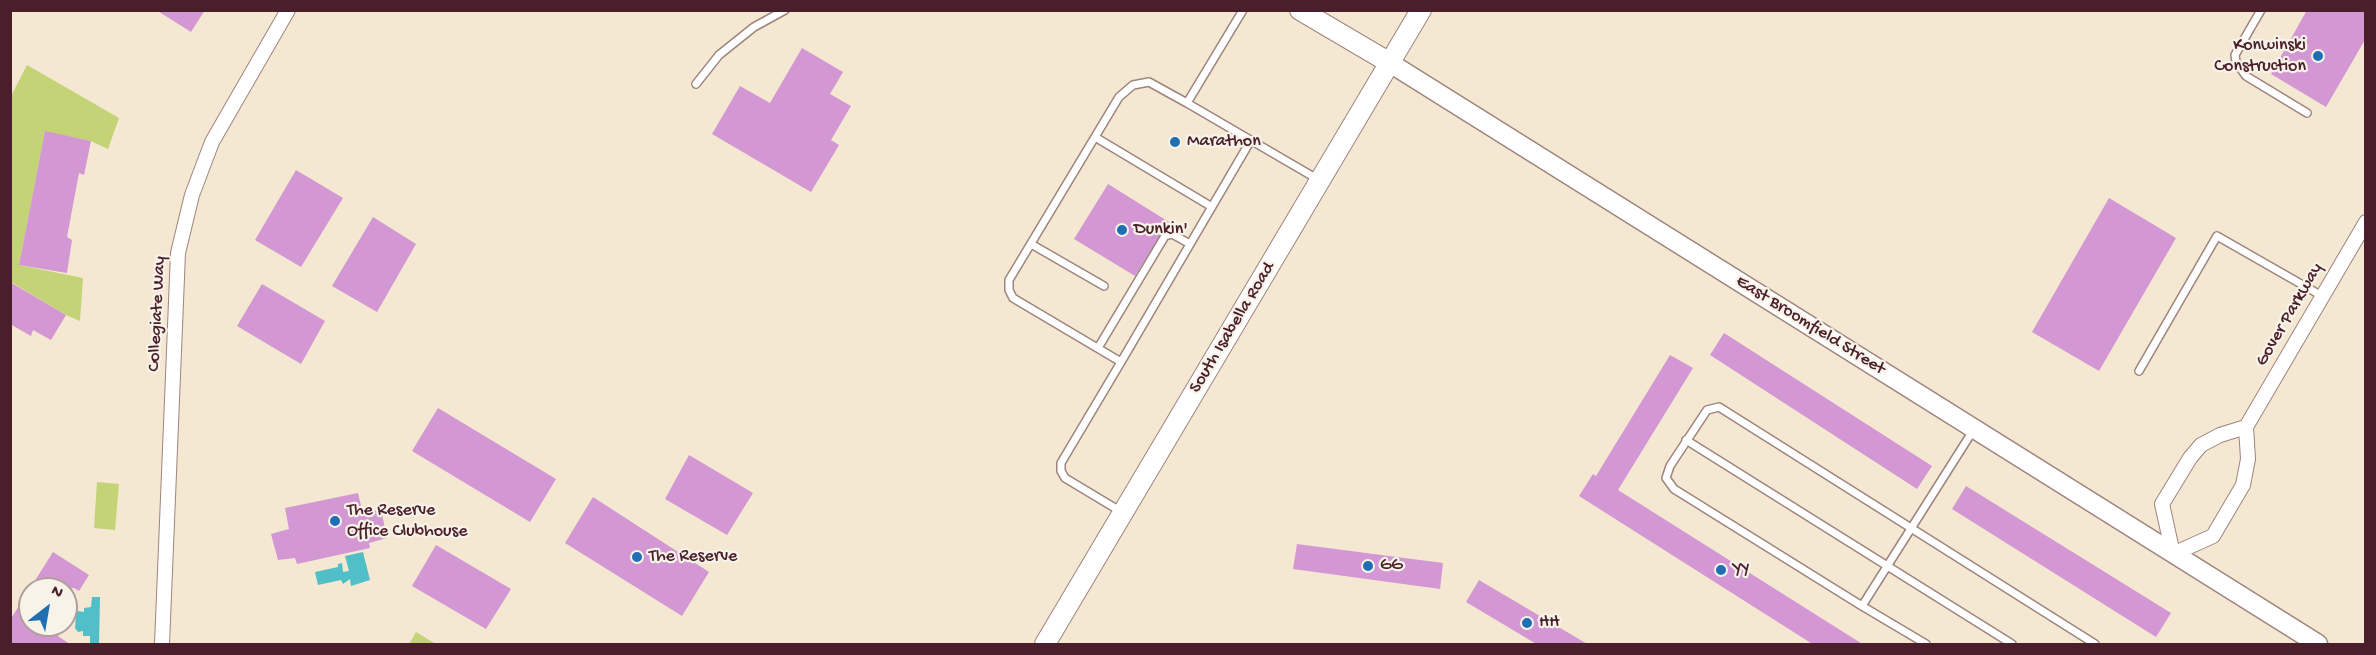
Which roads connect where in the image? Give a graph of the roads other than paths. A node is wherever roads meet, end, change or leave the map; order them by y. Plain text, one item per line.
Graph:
1 (288, 10) edge
2 (785, 10) edge
3 (1243, 10) edge
4 (1300, 10) edge
5 (1421, 10) edge
6 (2261, 10) edge
7 (1390, 63) junction
8 (696, 84) dead end
9 (1187, 103) junction
10 (2307, 113) dead end
11 (1095, 137) junction
12 (1251, 140) junction
13 (1320, 180) junction
14 (1212, 207) junction
15 (2366, 222) edge
16 (1031, 244) junction
17 (1190, 244) junction
18 (1104, 285) dead end
19 (2322, 296) junction
20 (1098, 348) junction
21 (1121, 362) junction
22 (2139, 371) dead end
23 (2246, 427) junction
24 (1974, 429) junction
25 (1686, 440) junction
26 (1123, 512) junction
27 (1911, 527) junction
28 (2173, 554) junction
29 (1886, 567) junction
30 (1862, 606) junction
31 (162, 645) edge
32 (1045, 645) edge
33 (1926, 645) edge
34 (2012, 645) edge
35 (2095, 645) edge
36 (2318, 645) edge

1 - 31 street, Collegiate Way
2 - 8 lane
3 - 9 lane
4 - 7 main road, East Broomfield Street
5 - 7 main road, South Isabella Road
6 - 10 lane
7 - 13 main road, South Isabella Road
7 - 24 street, East Broomfield Street
9 - 11 lane
9 - 12 lane
11 - 14 lane
11 - 16 lane
12 - 13 lane
12 - 14 lane
13 - 26 main road, South Isabella Road
14 - 17 lane
15 - 19 street, Gover Parkway
16 - 18 lane
16 - 20 lane
17 - 20 lane
17 - 21 lane
19 - 22 lane
19 - 23 street, Gover Parkway
20 - 21 lane
21 - 26 lane
23 - 28 street
23 - 28 street
24 - 27 lane
24 - 28 street, East Broomfield Street
25 - 27 lane
25 - 29 lane
25 - 30 lane
26 - 32 main road, South Isabella Road
27 - 29 lane
27 - 35 lane
28 - 36 street, East Broomfield Street
29 - 30 lane
29 - 34 lane
30 - 33 lane

